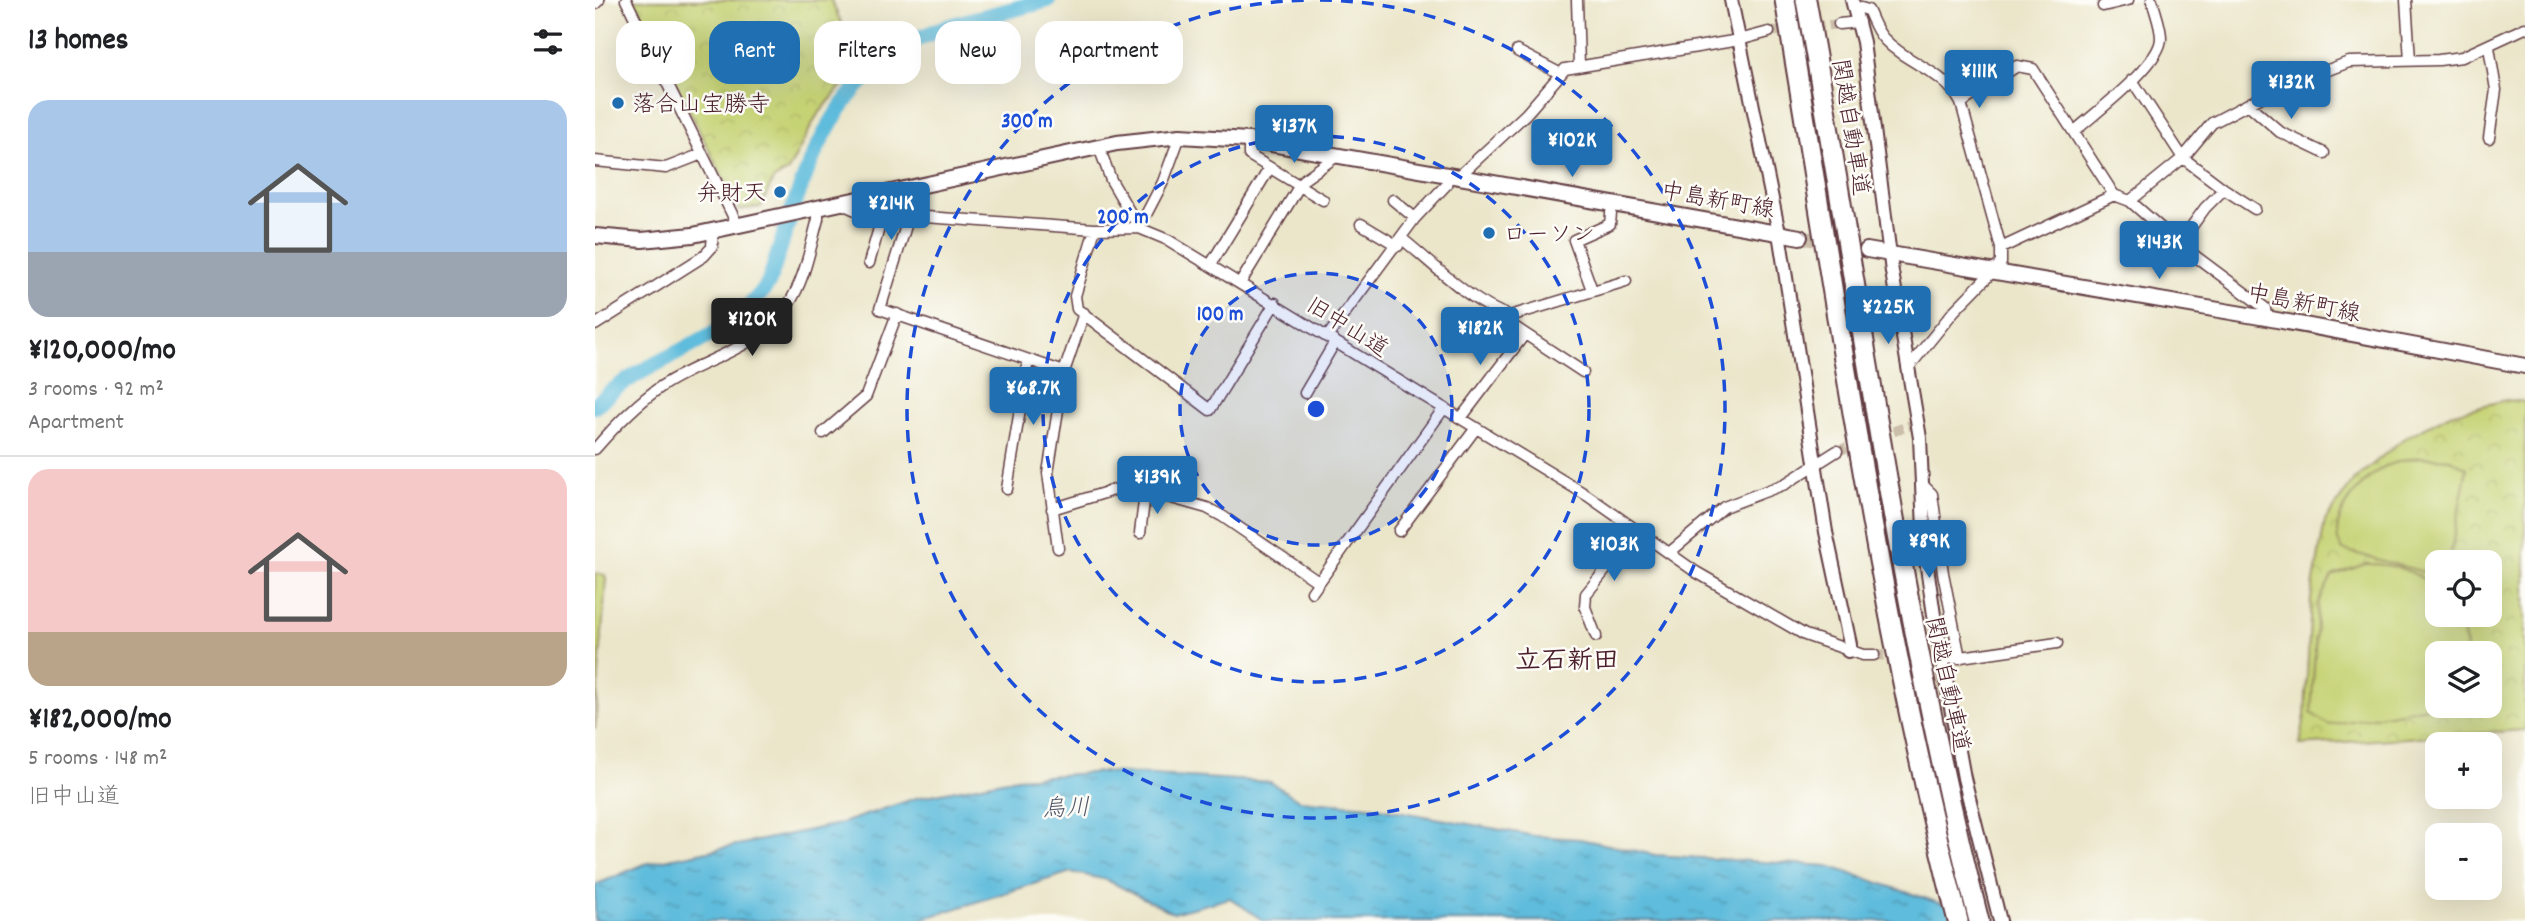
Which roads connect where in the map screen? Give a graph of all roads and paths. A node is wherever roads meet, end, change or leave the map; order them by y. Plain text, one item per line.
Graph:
1 (599, 0) edge
2 (626, 0) edge
3 (1577, 0) edge
4 (1731, 0) edge
5 (1775, 0) edge
6 (1785, 0) edge
7 (1806, 0) edge
8 (2129, 0) edge
9 (2152, 0) edge
10 (2406, 0) edge
11 (1853, 3) edge
12 (595, 4) edge
13 (2103, 6) dead end
14 (1859, 22) junction
15 (1839, 24) tunnel mouth
16 (2525, 28) edge
17 (1769, 32) tunnel mouth
18 (1739, 40) junction
19 (2489, 47) junction
20 (1517, 51) dead end
21 (2410, 60) junction
22 (1579, 66) junction
23 (1561, 74) junction
24 (2132, 80) junction
25 (1961, 103) junction
26 (2248, 104) junction
27 (2075, 131) junction
28 (1180, 136) junction
29 (2489, 138) dead end
30 (1249, 141) junction
31 (1099, 147) junction
32 (2324, 153) dead end
33 (702, 154) junction
34 (1337, 156) junction
35 (2183, 158) junction
36 (595, 161) edge
37 (1269, 169) junction
38 (1453, 176) junction
39 (1299, 186) junction
40 (2224, 189) junction
41 (2114, 195) junction
42 (1393, 200) dead end
43 (1323, 201) dead end
44 (2130, 201) junction
45 (842, 204) junction
46 (1612, 204) junction
47 (814, 209) junction
48 (2255, 209) dead end
49 (883, 214) junction
50 (909, 216) junction
51 (1415, 218) junction
52 (1361, 224) dead end
53 (738, 226) junction
54 (1139, 228) junction
55 (1095, 229) junction
56 (713, 231) junction
57 (1779, 233) junction
58 (595, 236) edge
59 (1800, 237) tunnel mouth
60 (1399, 242) junction
61 (2179, 244) junction
62 (2001, 248) junction
63 (1867, 250) tunnel mouth
64 (1890, 253) junction
65 (869, 263) dead end
66 (1211, 264) junction
67 (1994, 270) junction
68 (1626, 281) dead end
69 (1241, 282) junction
70 (1592, 290) junction
71 (1275, 303) junction
72 (1084, 313) junction
73 (897, 314) junction
74 (1510, 316) junction
75 (2266, 318) junction
76 (595, 325) edge
77 (1524, 335) junction
78 (1331, 339) junction
79 (1028, 359) junction
80 (2525, 366) edge
81 (1908, 368) junction
82 (1065, 372) junction
83 (1583, 372) dead end
84 (1305, 393) dead end
85 (1444, 408) junction
86 (1461, 418) junction
87 (1476, 428) junction
88 (823, 433) dead end
89 (595, 449) edge
90 (1837, 451) tunnel mouth
91 (1815, 464) junction
92 (1923, 485) junction
93 (1007, 489) dead end
94 (1145, 494) junction
95 (1052, 509) junction
96 (1399, 531) dead end
97 (1637, 531) junction
98 (1140, 533) dead end
99 (1058, 548) dead end
100 (1669, 553) junction
101 (1878, 560) junction
102 (1317, 581) junction
103 (1312, 592) dead end
104 (1596, 635) dead end
105 (2057, 643) dead end
106 (1848, 651) junction
107 (1869, 655) tunnel mouth
108 (1960, 658) junction
109 (1947, 659) tunnel mouth
110 (1958, 921) edge
111 (1979, 921) edge
112 (2000, 921) edge

1 - 12 street
2 - 33 street
3 - 22 street
4 - 18 street
5 - 101 highway
6 - 101 highway, 関越自動車道
7 - 111 highway, 関越自動車道
8 - 13 street
9 - 24 street
10 - 21 street
11 - 14 street
11 - 25 street
14 - 15 street
14 - 64 street
16 - 19 street
17 - 18 street
18 - 22 street
18 - 57 street
19 - 21 street
19 - 29 street
20 - 23 street
21 - 26 street
22 - 23 street
23 - 38 street
24 - 27 street
24 - 35 street
25 - 27 street
25 - 62 street
26 - 32 street
26 - 35 street
27 - 41 street
28 - 30 main road, 中島新町線
28 - 31 main road, 中島新町線
28 - 54 street
30 - 34 main road, 中島新町線
30 - 37 street
31 - 45 main road, 中島新町線
31 - 54 street
33 - 36 street
33 - 53 street
34 - 38 main road, 中島新町線
34 - 39 street
35 - 40 street
35 - 44 street
37 - 39 street
37 - 66 street
38 - 46 main road, 中島新町線
38 - 51 street
39 - 43 street
39 - 69 street
40 - 48 street
40 - 61 street
41 - 44 street
41 - 62 street
42 - 51 street
44 - 61 street
45 - 47 main road, 中島新町線
45 - 49 street, 旧中山道
46 - 57 main road, 中島新町線
46 - 70 street
47 - 53 main road, 中島新町線
47 - 89 street
49 - 50 street, 旧中山道
49 - 65 street
50 - 55 street, 旧中山道
50 - 73 street
51 - 60 street
52 - 60 street
53 - 56 main road, 中島新町線
54 - 55 street, 旧中山道
54 - 66 street, 旧中山道
55 - 72 street
56 - 58 main road, 中島新町線
56 - 76 street
57 - 59 main road, 中島新町線
57 - 91 street
60 - 74 street
60 - 78 street
61 - 75 street
62 - 67 street
63 - 64 main road, 中島新町線
64 - 67 main road, 中島新町線
64 - 81 street
66 - 69 street, 旧中山道
67 - 75 main road, 中島新町線
67 - 81 street
68 - 70 street
69 - 71 street, 旧中山道
70 - 74 street
71 - 72 street
71 - 78 street, 旧中山道
72 - 82 street
73 - 79 street
73 - 88 street
74 - 77 street
75 - 80 main road, 中島新町線
77 - 83 street
77 - 86 street
78 - 84 street
78 - 85 street, 旧中山道
79 - 82 street
79 - 93 street
81 - 92 street
82 - 95 street
85 - 86 street, 旧中山道
85 - 102 street
86 - 87 street, 旧中山道
87 - 96 street
87 - 97 street, 旧中山道
90 - 91 street
91 - 100 street
91 - 106 street
92 - 108 street
92 - 112 street
94 - 95 street
94 - 98 street
94 - 102 street
95 - 99 street
97 - 100 street, 旧中山道
97 - 104 street
100 - 106 street, 旧中山道
101 - 110 highway, 関越自動車道
102 - 103 street
105 - 108 street
106 - 107 street, 旧中山道
108 - 109 street

